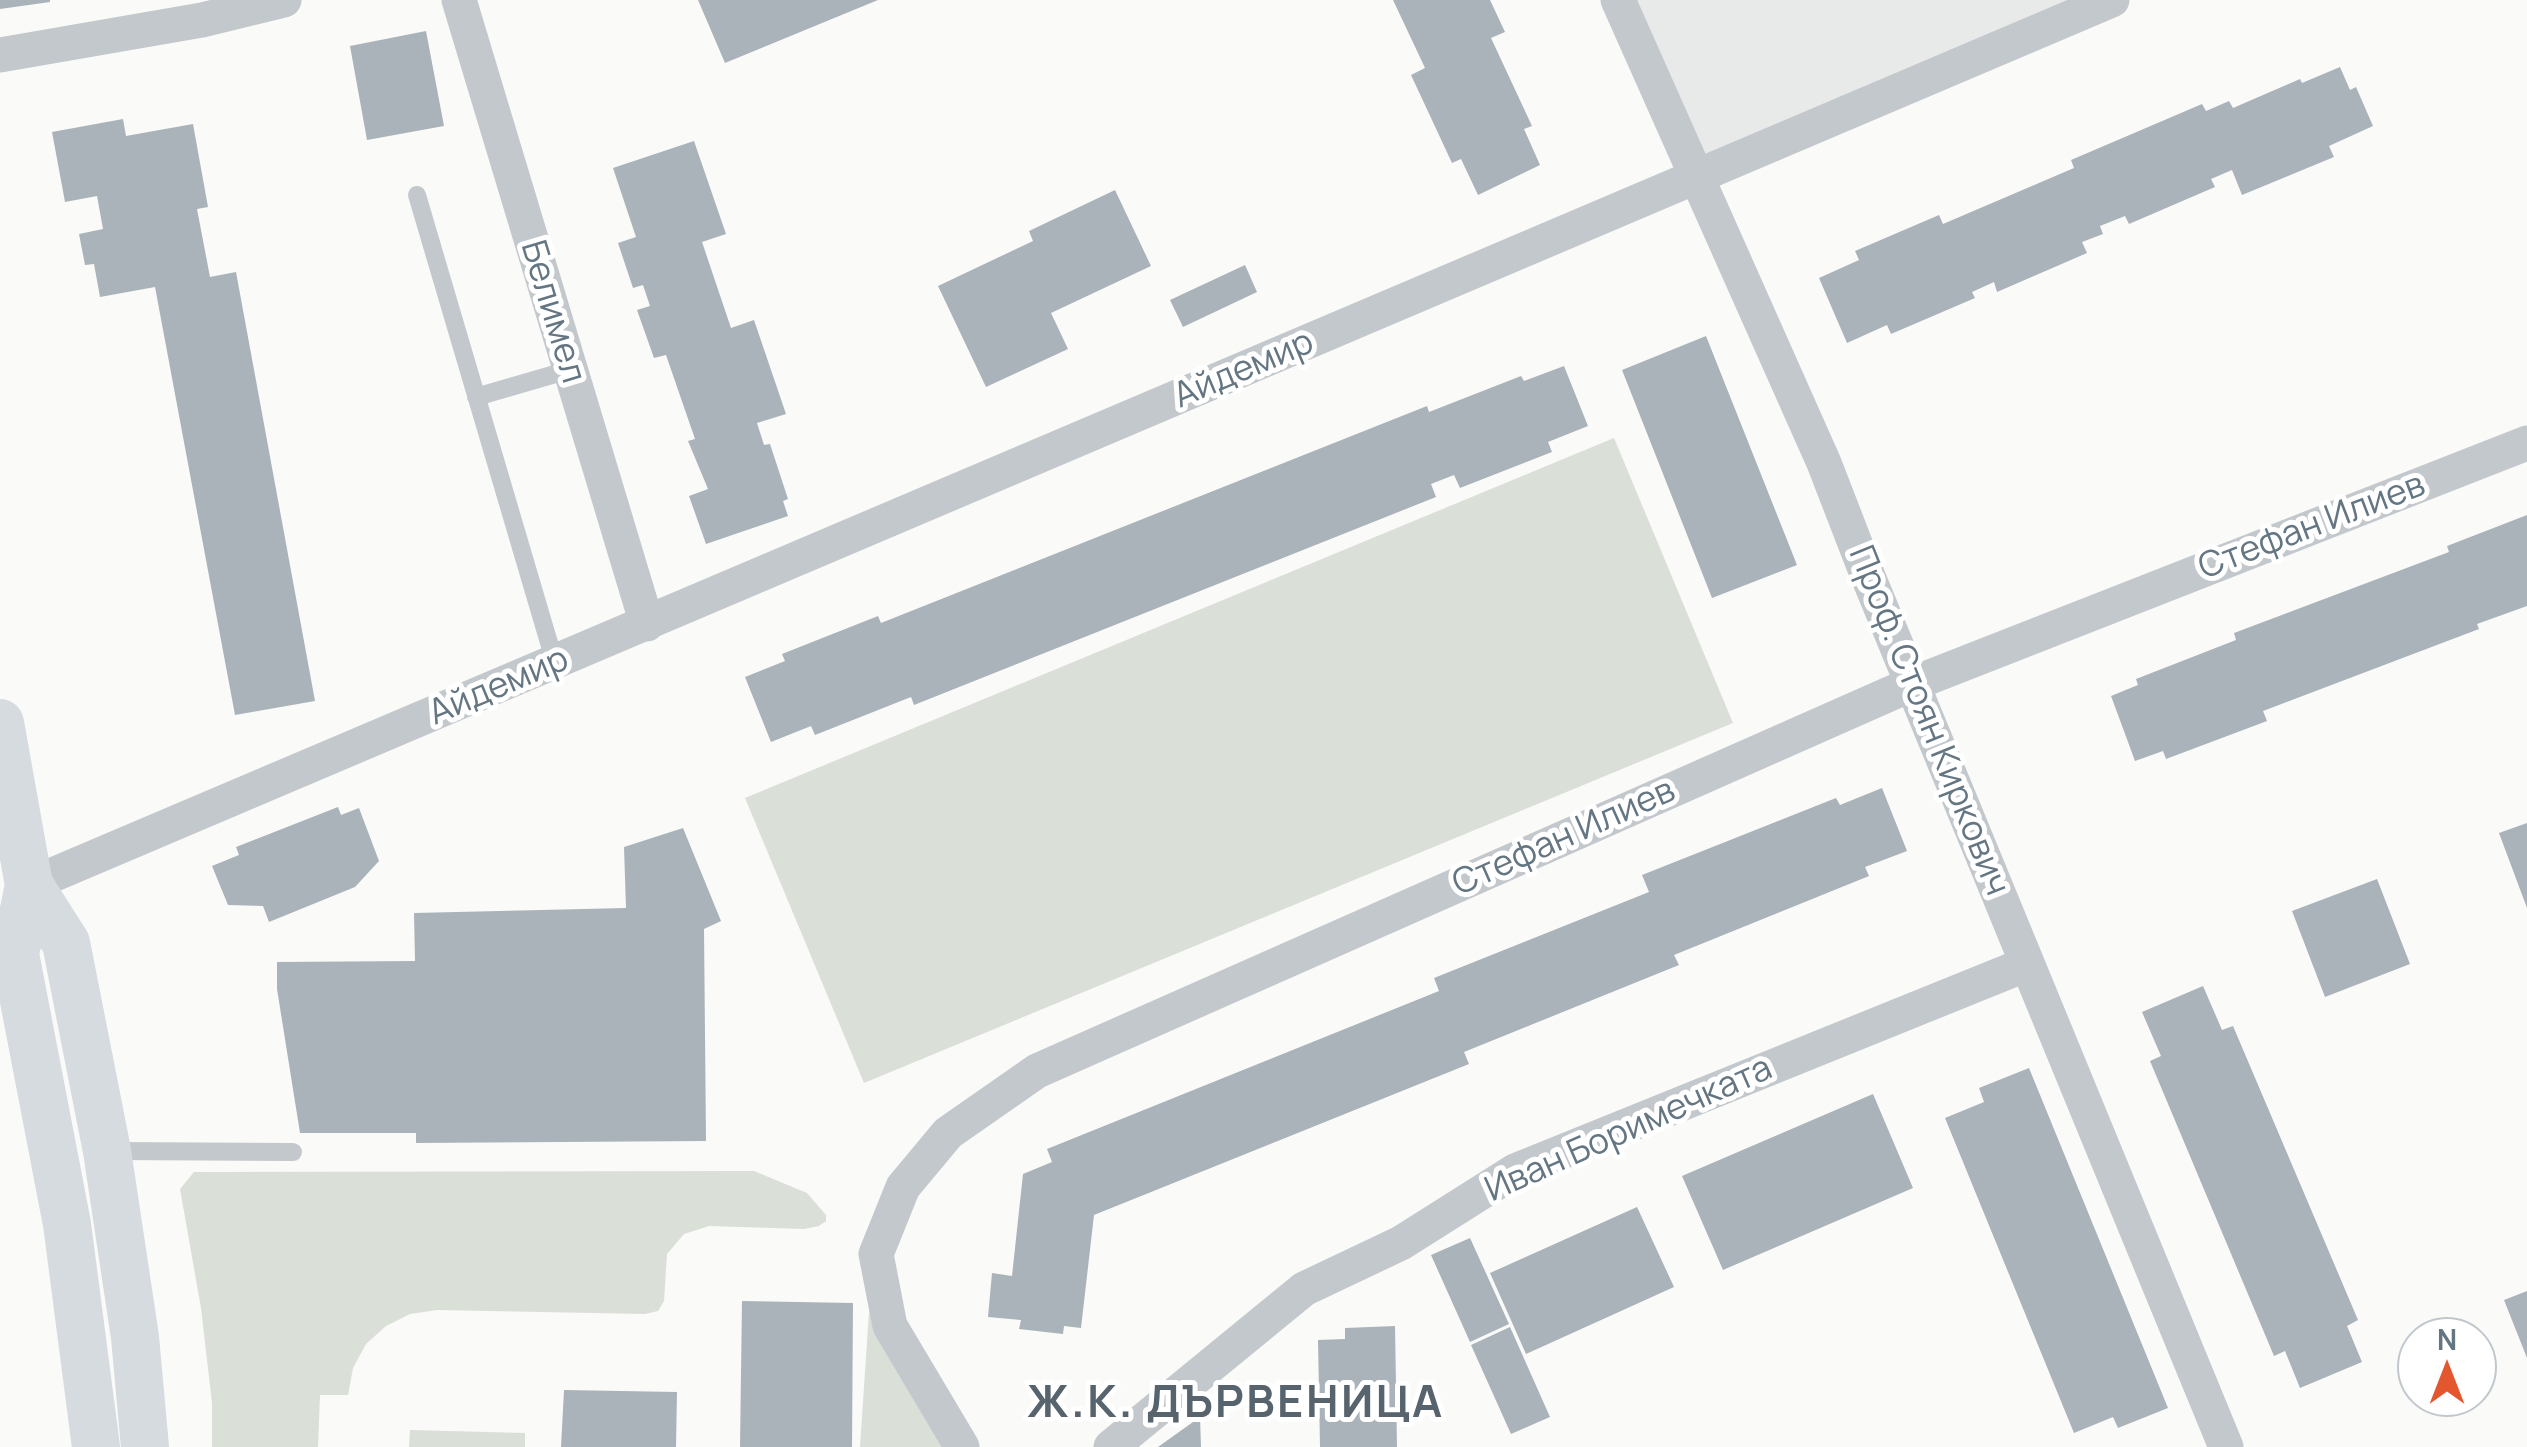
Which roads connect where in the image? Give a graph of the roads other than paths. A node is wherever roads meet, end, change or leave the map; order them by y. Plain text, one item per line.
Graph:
1 (284, 0) edge
2 (459, 0) edge
3 (1618, 0) edge
4 (2112, 0) edge
5 (0, 55) edge
6 (1698, 176) junction
7 (417, 196) dead end
8 (569, 370) junction
9 (476, 397) junction
10 (2527, 444) edge
11 (646, 624) junction
12 (555, 662) junction
13 (1912, 684) junction
14 (0, 723) edge
15 (29, 885) junction
16 (2027, 964) junction
17 (107, 1151) junction
18 (293, 1152) dead end
19 (96, 1447) edge
20 (145, 1447) edge
21 (962, 1447) edge
22 (1112, 1447) edge
23 (2226, 1447) edge

1 - 5 street
2 - 8 street, Белимел
3 - 6 street, Проф. Стоян Киркович
4 - 6 street, Айдемир
6 - 11 street, Айдемир
6 - 13 street, Проф. Стоян Киркович
7 - 9 lane
8 - 9 lane
8 - 11 street, Белимел
9 - 12 lane
10 - 13 street, Стефан Илиев
11 - 12 street, Айдемир
12 - 15 street, Айдемир
13 - 16 street, Проф. Стоян Киркович
13 - 21 street, Стефан Илиев
14 - 15 main road
15 - 17 main road
15 - 19 main road
16 - 22 street, Иван Боримечката
16 - 23 street, Проф. Стоян Киркович
17 - 18 lane
17 - 20 main road

